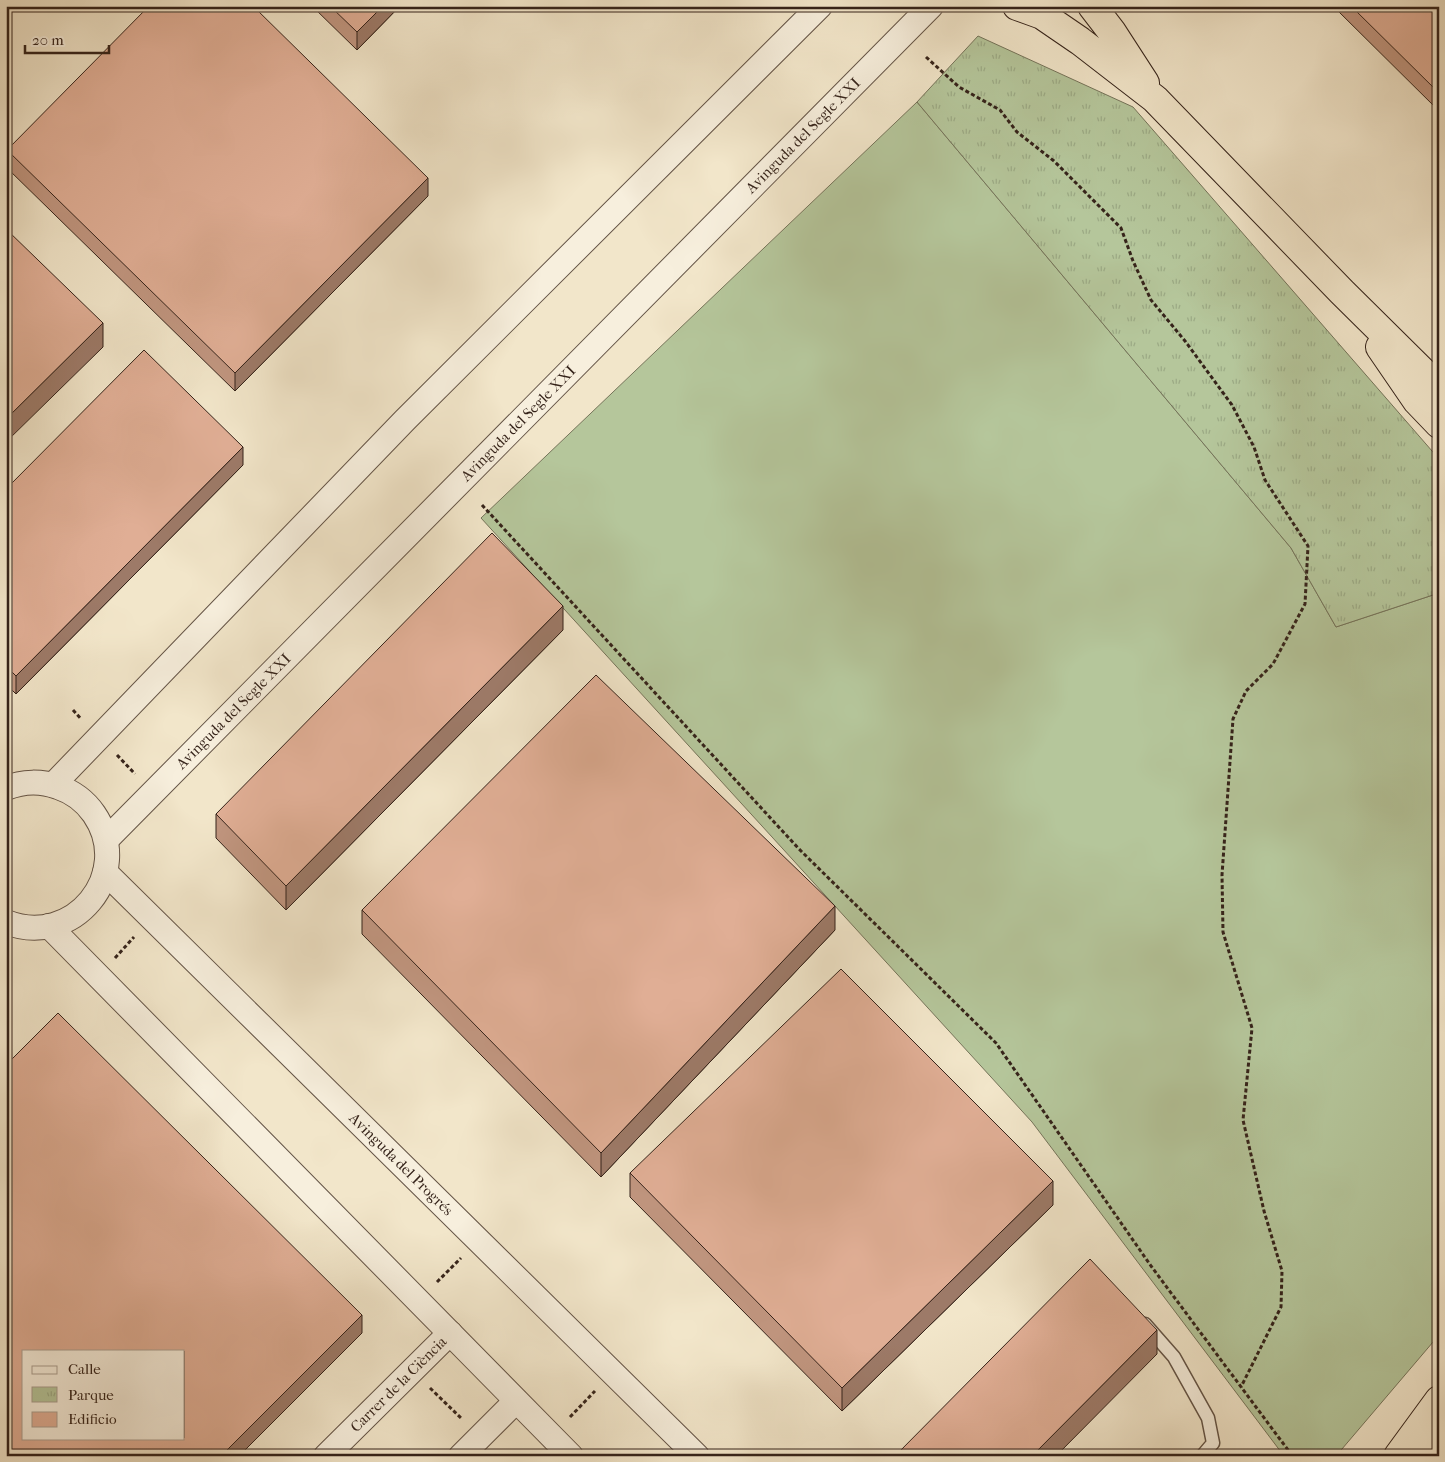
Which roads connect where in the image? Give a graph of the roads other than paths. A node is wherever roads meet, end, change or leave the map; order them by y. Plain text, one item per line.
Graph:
1 (820, 6) edge
2 (931, 6) edge
3 (1017, 6) edge
4 (1092, 6) edge
5 (1155, 99) junction
6 (1342, 292) junction
7 (1439, 361) edge
8 (1439, 388) edge
9 (1439, 424) edge
10 (53, 785) junction
11 (6, 788) edge
12 (106, 840) junction
13 (105, 872) junction
14 (14, 924) edge
15 (49, 926) junction
16 (6, 944) edge
17 (1137, 1314) edge
18 (450, 1333) junction
19 (1439, 1400) edge
20 (516, 1401) junction
21 (1439, 1441) edge
22 (326, 1456) edge
23 (461, 1456) edge
24 (571, 1456) edge
25 (697, 1456) edge
26 (1202, 1456) edge
27 (1398, 1456) edge
28 (1426, 1456) edge

1 - 10 street
2 - 12 street, Avinguda del Segle XXI
3 - 5 highway
4 - 5 highway
5 - 6 highway
6 - 7 highway
6 - 8 highway
6 - 9 highway
10 - 11 street
10 - 12 street
12 - 13 street
13 - 15 street
13 - 25 street, Avinguda del Progrés
14 - 15 street
14 - 16 street
15 - 18 street
17 - 26 lane
18 - 20 street
18 - 22 street, Carrer de la Ciència
19 - 27 highway
20 - 23 street
20 - 24 street
21 - 28 highway

